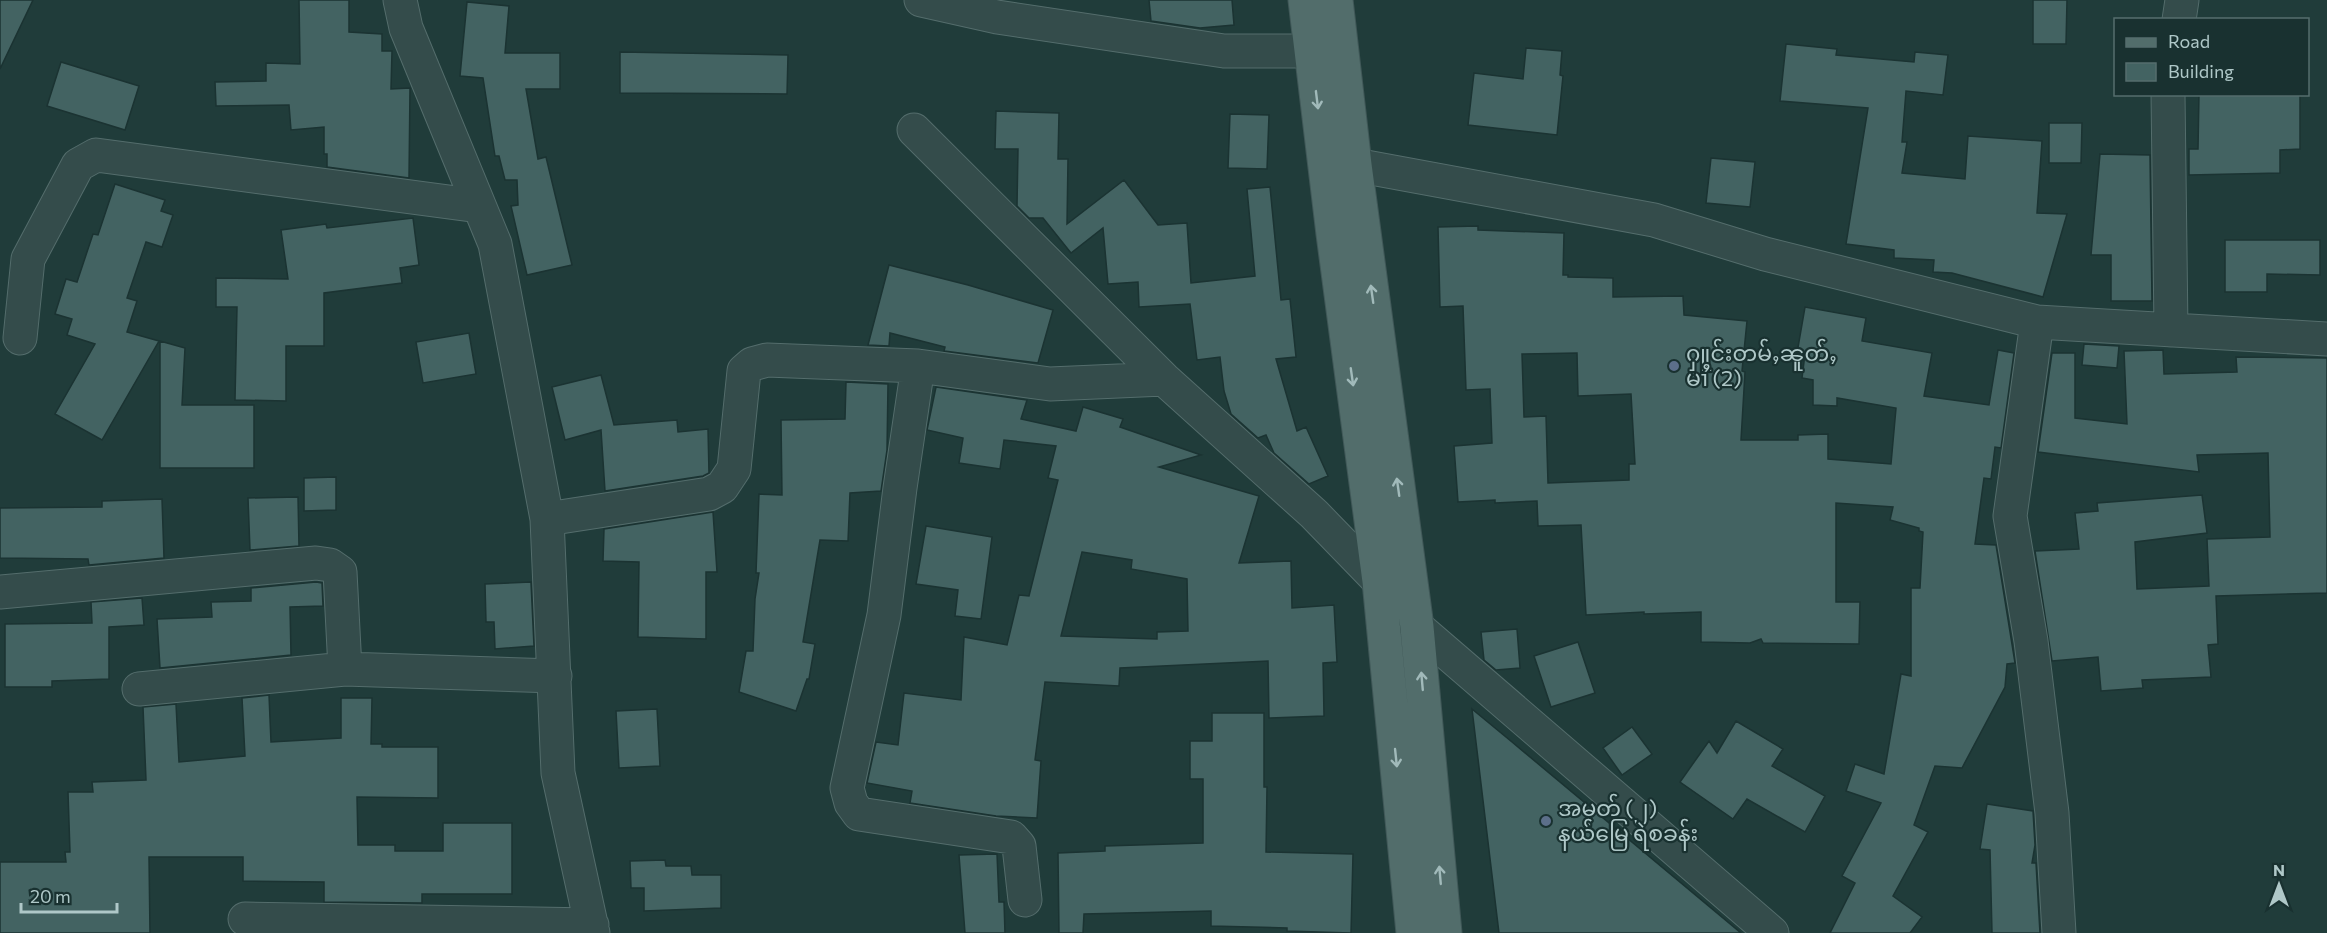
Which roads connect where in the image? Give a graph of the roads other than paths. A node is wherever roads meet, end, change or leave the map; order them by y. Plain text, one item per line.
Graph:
1 (400, 0) edge
2 (921, 0) edge
3 (1305, 0) edge
4 (1336, 0) edge
5 (2182, 0) edge
6 (2179, 18) edge
7 (1311, 51) junction
8 (2168, 96) edge
9 (914, 130) dead end
10 (1355, 165) junction
11 (479, 206) junction
12 (2037, 322) junction
13 (2171, 330) junction
14 (20, 338) dead end
15 (2327, 339) edge
16 (918, 366) junction
17 (1164, 379) junction
18 (547, 519) junction
19 (1379, 581) junction
20 (0, 592) edge
21 (1417, 627) junction
22 (345, 669) junction
23 (555, 676) junction
24 (139, 689) dead end
25 (1025, 900) dead end
26 (245, 919) dead end
27 (593, 929) edge
28 (1413, 933) edge
29 (1445, 933) edge
30 (1772, 933) edge
31 (2060, 933) edge

1 - 11 street
2 - 7 street
3 - 7 main road
4 - 10 main road
5 - 6 street
7 -> 19 main road
8 - 13 street
9 - 17 street
10 - 12 street
21 -> 10 main road
11 - 14 street
11 - 18 street
12 - 13 street
12 - 31 street
13 - 15 street
16 - 17 street
16 - 18 street
16 - 25 street
17 - 19 street
18 - 23 street
19 - 21 street
19 -> 28 main road
20 - 22 street
29 -> 21 main road
21 - 30 street
22 - 23 street
22 - 24 street
23 - 27 street
26 - 27 street

